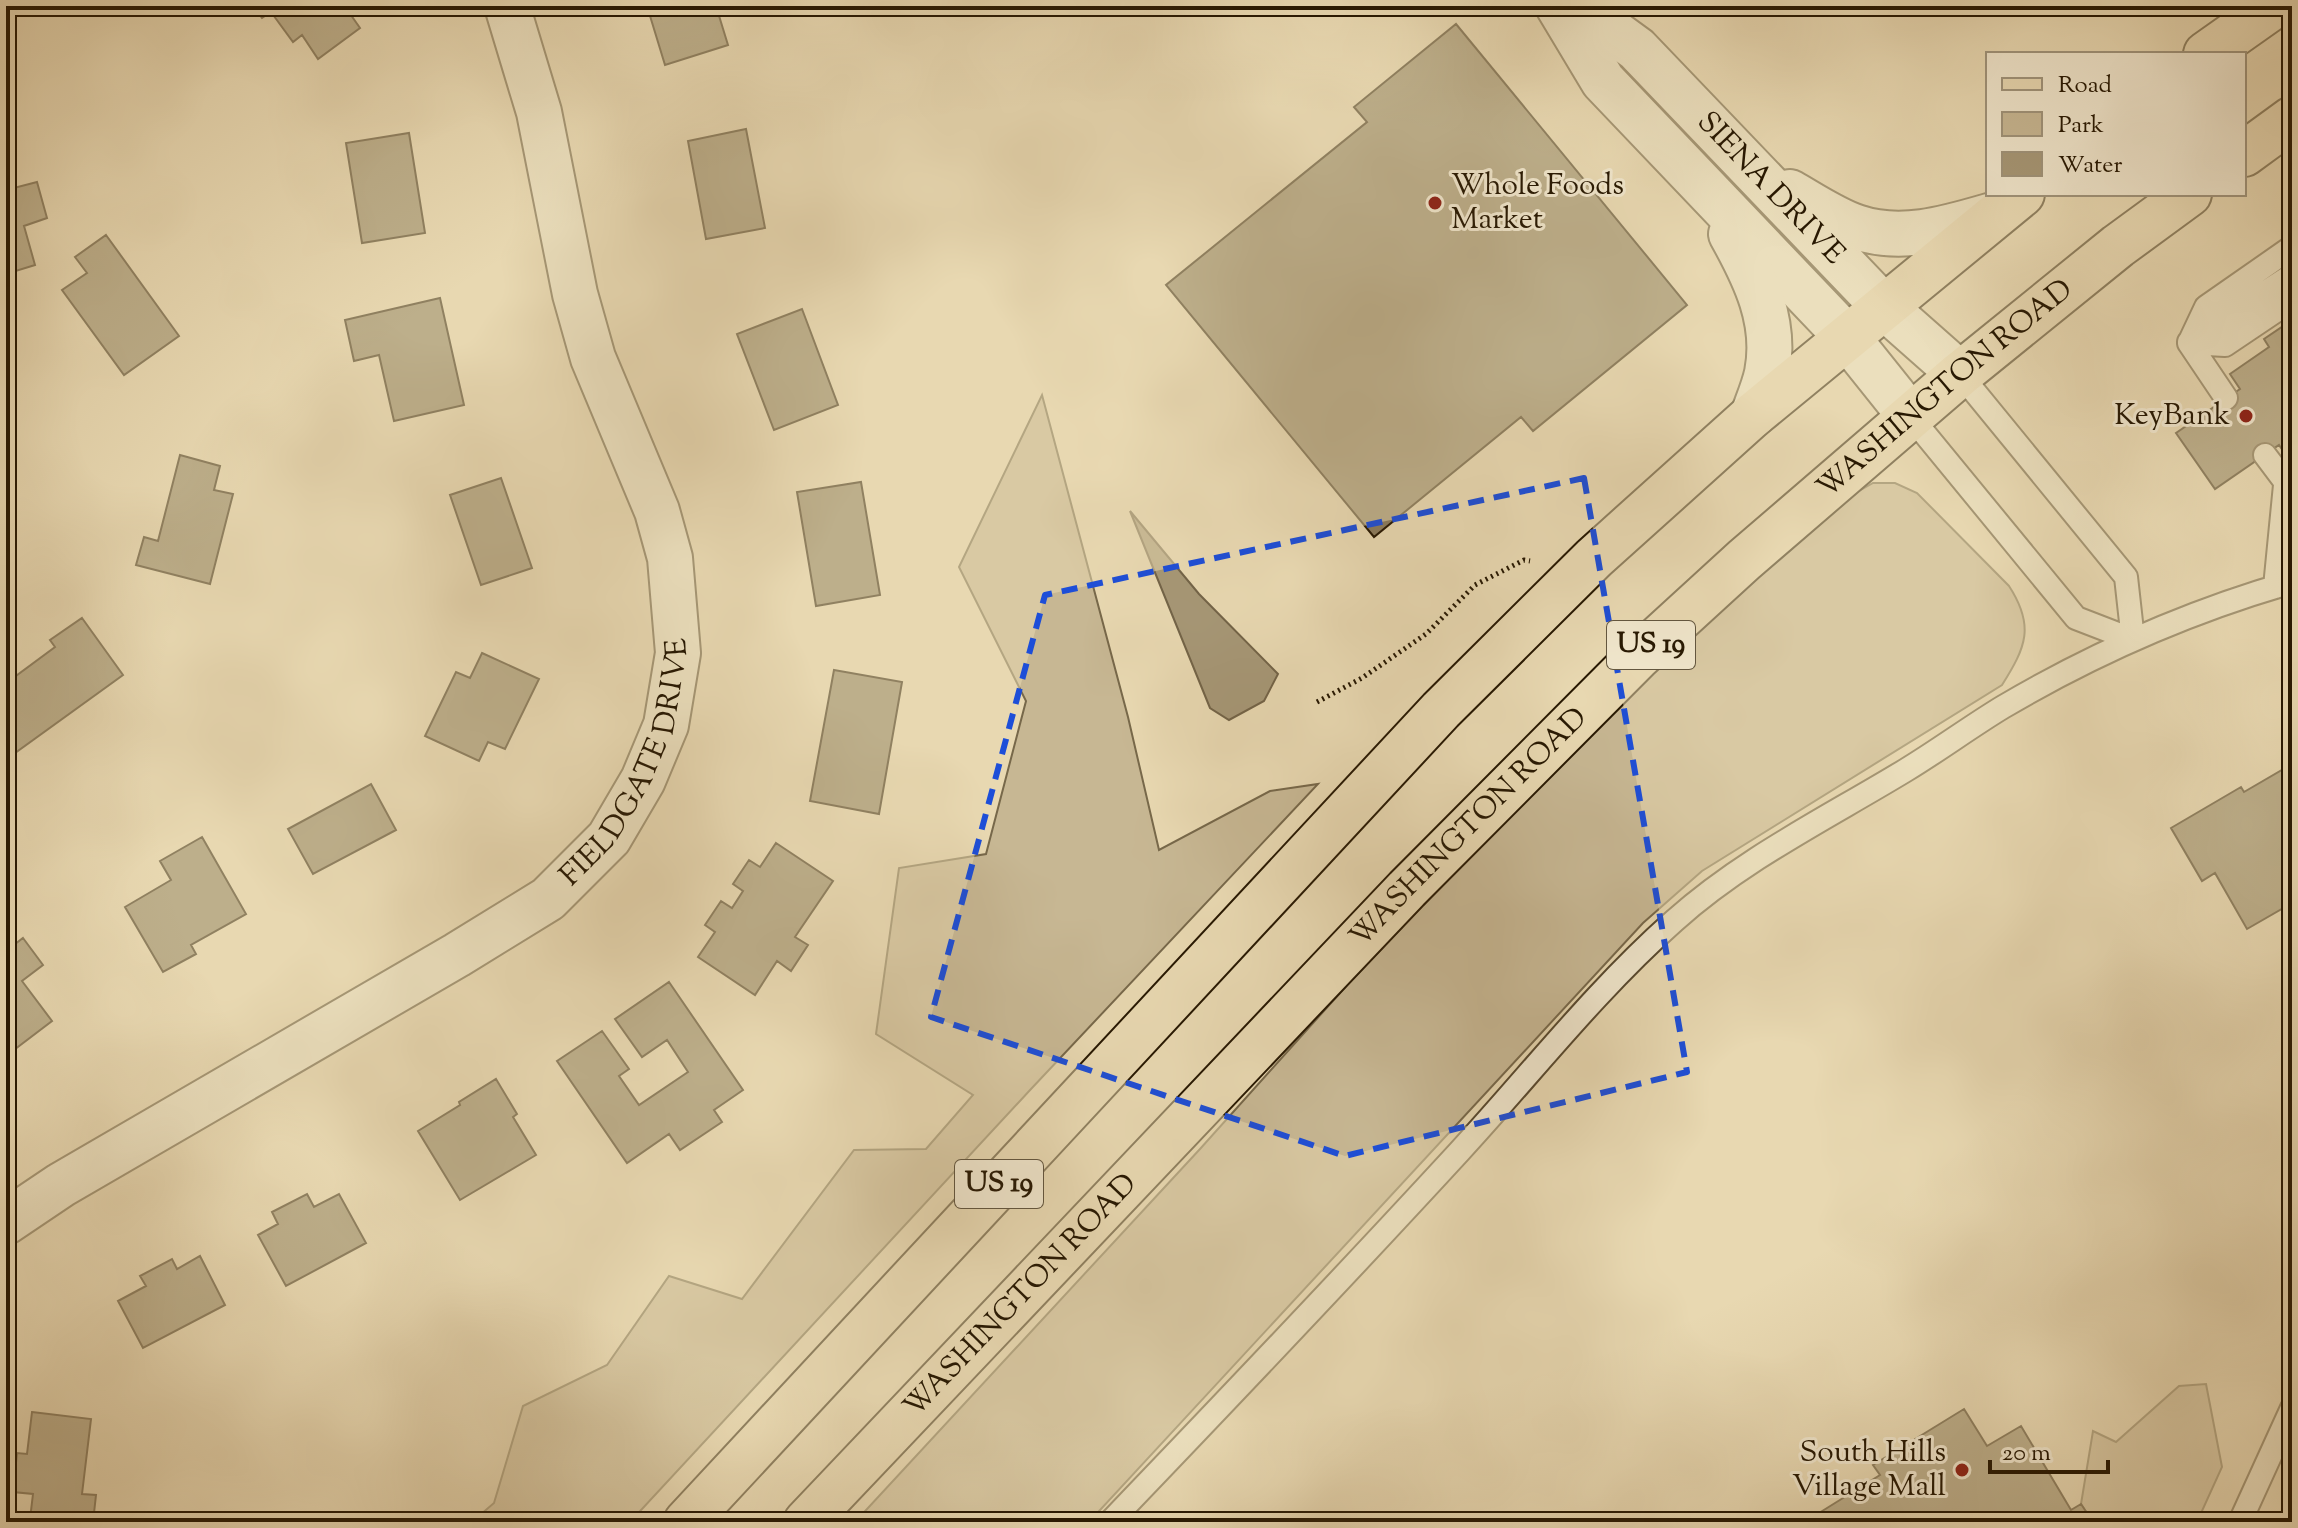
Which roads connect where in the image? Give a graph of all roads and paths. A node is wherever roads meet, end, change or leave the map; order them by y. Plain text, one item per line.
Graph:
1 (507, 6) edge
2 (1558, 6) edge
3 (1578, 6) edge
4 (2274, 6) edge
5 (2209, 52) edge
6 (2292, 119) edge
7 (2246, 153) edge
8 (1754, 171) junction
9 (1707, 190) junction
10 (2186, 196) edge
11 (2009, 204) edge
12 (2292, 247) edge
13 (2292, 275) edge
14 (2292, 300) edge
15 (1883, 306) junction
16 (1847, 337) junction
17 (2189, 343) junction
18 (1960, 374) junction
19 (2226, 398) dead end
20 (1753, 415) junction
21 (1911, 417) junction
22 (2265, 455) dead end
23 (2289, 488) edge
24 (1537, 563) dead end
25 (2284, 584) edge
26 (2133, 640) junction
27 (1317, 702) dead end
28 (6, 1222) edge
29 (2292, 1408) edge
30 (686, 1522) edge
31 (806, 1522) edge
32 (1110, 1522) edge
33 (2240, 1522) edge

1 - 28 street, FIELDGATE DRIVE
2 - 9 street, SIENA DRIVE
3 - 8 street, SIENA DRIVE
4 - 5 main road
6 - 7 main road
8 - 11 street
8 - 15 street, SIENA DRIVE
9 - 16 street, SIENA DRIVE
9 - 20 street
10 - 18 main road, WASHINGTON ROAD / US 19
11 - 15 main road, US 19
12 - 17 lane
13 - 17 lane
14 - 17 lane
15 - 16 main road, US 19
15 - 18 street, SIENA DRIVE
16 - 20 main road, US 19
16 - 21 street, SIENA DRIVE
17 - 19 lane
18 - 21 main road, WASHINGTON ROAD / US 19
18 - 26 lane
20 - 30 main road, US 19
21 - 26 lane
21 - 31 main road, WASHINGTON ROAD / US 19
22 - 23 lane
23 - 25 lane
24 - 27 path
25 - 26 lane
26 - 32 lane
29 - 33 lane

